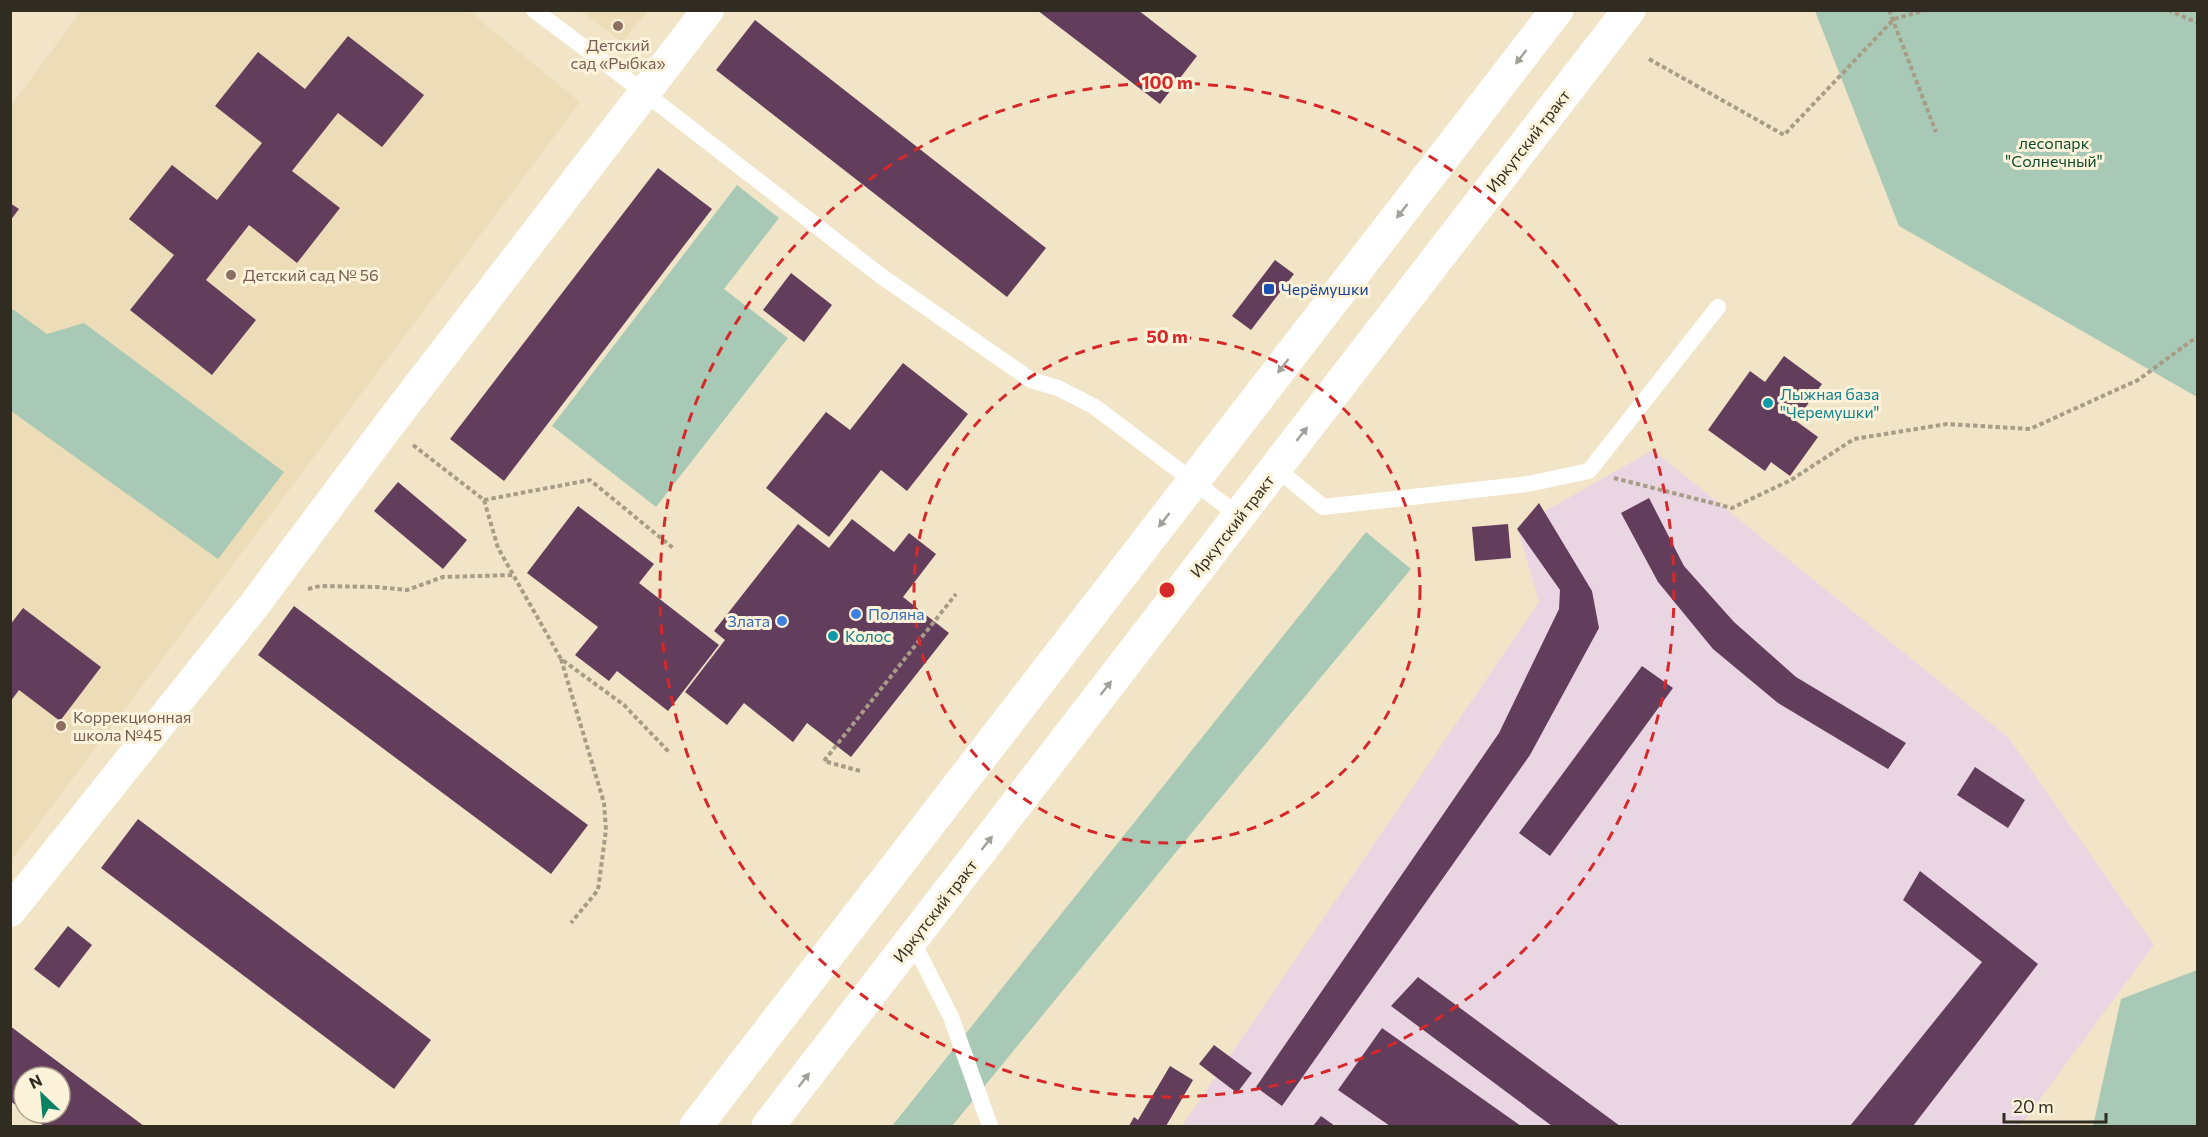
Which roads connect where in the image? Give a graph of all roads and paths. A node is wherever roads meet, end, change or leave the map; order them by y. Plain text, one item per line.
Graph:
1 (534, 10) edge
2 (708, 10) edge
3 (1557, 10) edge
4 (1629, 10) edge
5 (1889, 10) edge
6 (1926, 10) edge
7 (2168, 10) edge
8 (1894, 19) junction
9 (2198, 24) edge
10 (1649, 59) dead end
11 (645, 93) junction
12 (1935, 132) dead end
13 (1718, 307) dead end
14 (2198, 336) edge
15 (388, 426) junction
16 (1276, 468) junction
17 (1589, 471) junction
18 (1194, 481) junction
19 (484, 501) junction
20 (1239, 516) junction
21 (673, 548) dead end
22 (514, 575) junction
23 (956, 594) dead end
24 (255, 604) junction
25 (561, 659) junction
26 (669, 752) dead end
27 (860, 771) dead end
28 (10, 911) edge
29 (571, 922) dead end
30 (912, 940) junction
31 (696, 1126) edge
32 (768, 1126) edge
33 (990, 1126) edge

1 - 11 lane
2 - 11 street
3 -> 18 main road
16 -> 4 main road, Иркутский тракт
5 - 8 path
6 - 8 path
7 - 9 path
8 - 10 path
8 - 12 path
11 - 15 street
11 - 18 lane
13 - 17 lane
14 - 17 path
15 - 19 path
15 - 24 street
16 - 17 lane
16 - 20 main road, Иркутский тракт
18 - 20 lane
18 -> 31 main road
19 - 21 path
19 - 22 path
30 -> 20 main road, Иркутский тракт
22 - 24 path
22 - 25 path
23 - 27 path
24 - 28 street
25 - 26 path
25 - 29 path
32 -> 30 main road, Иркутский тракт
30 - 33 lane

